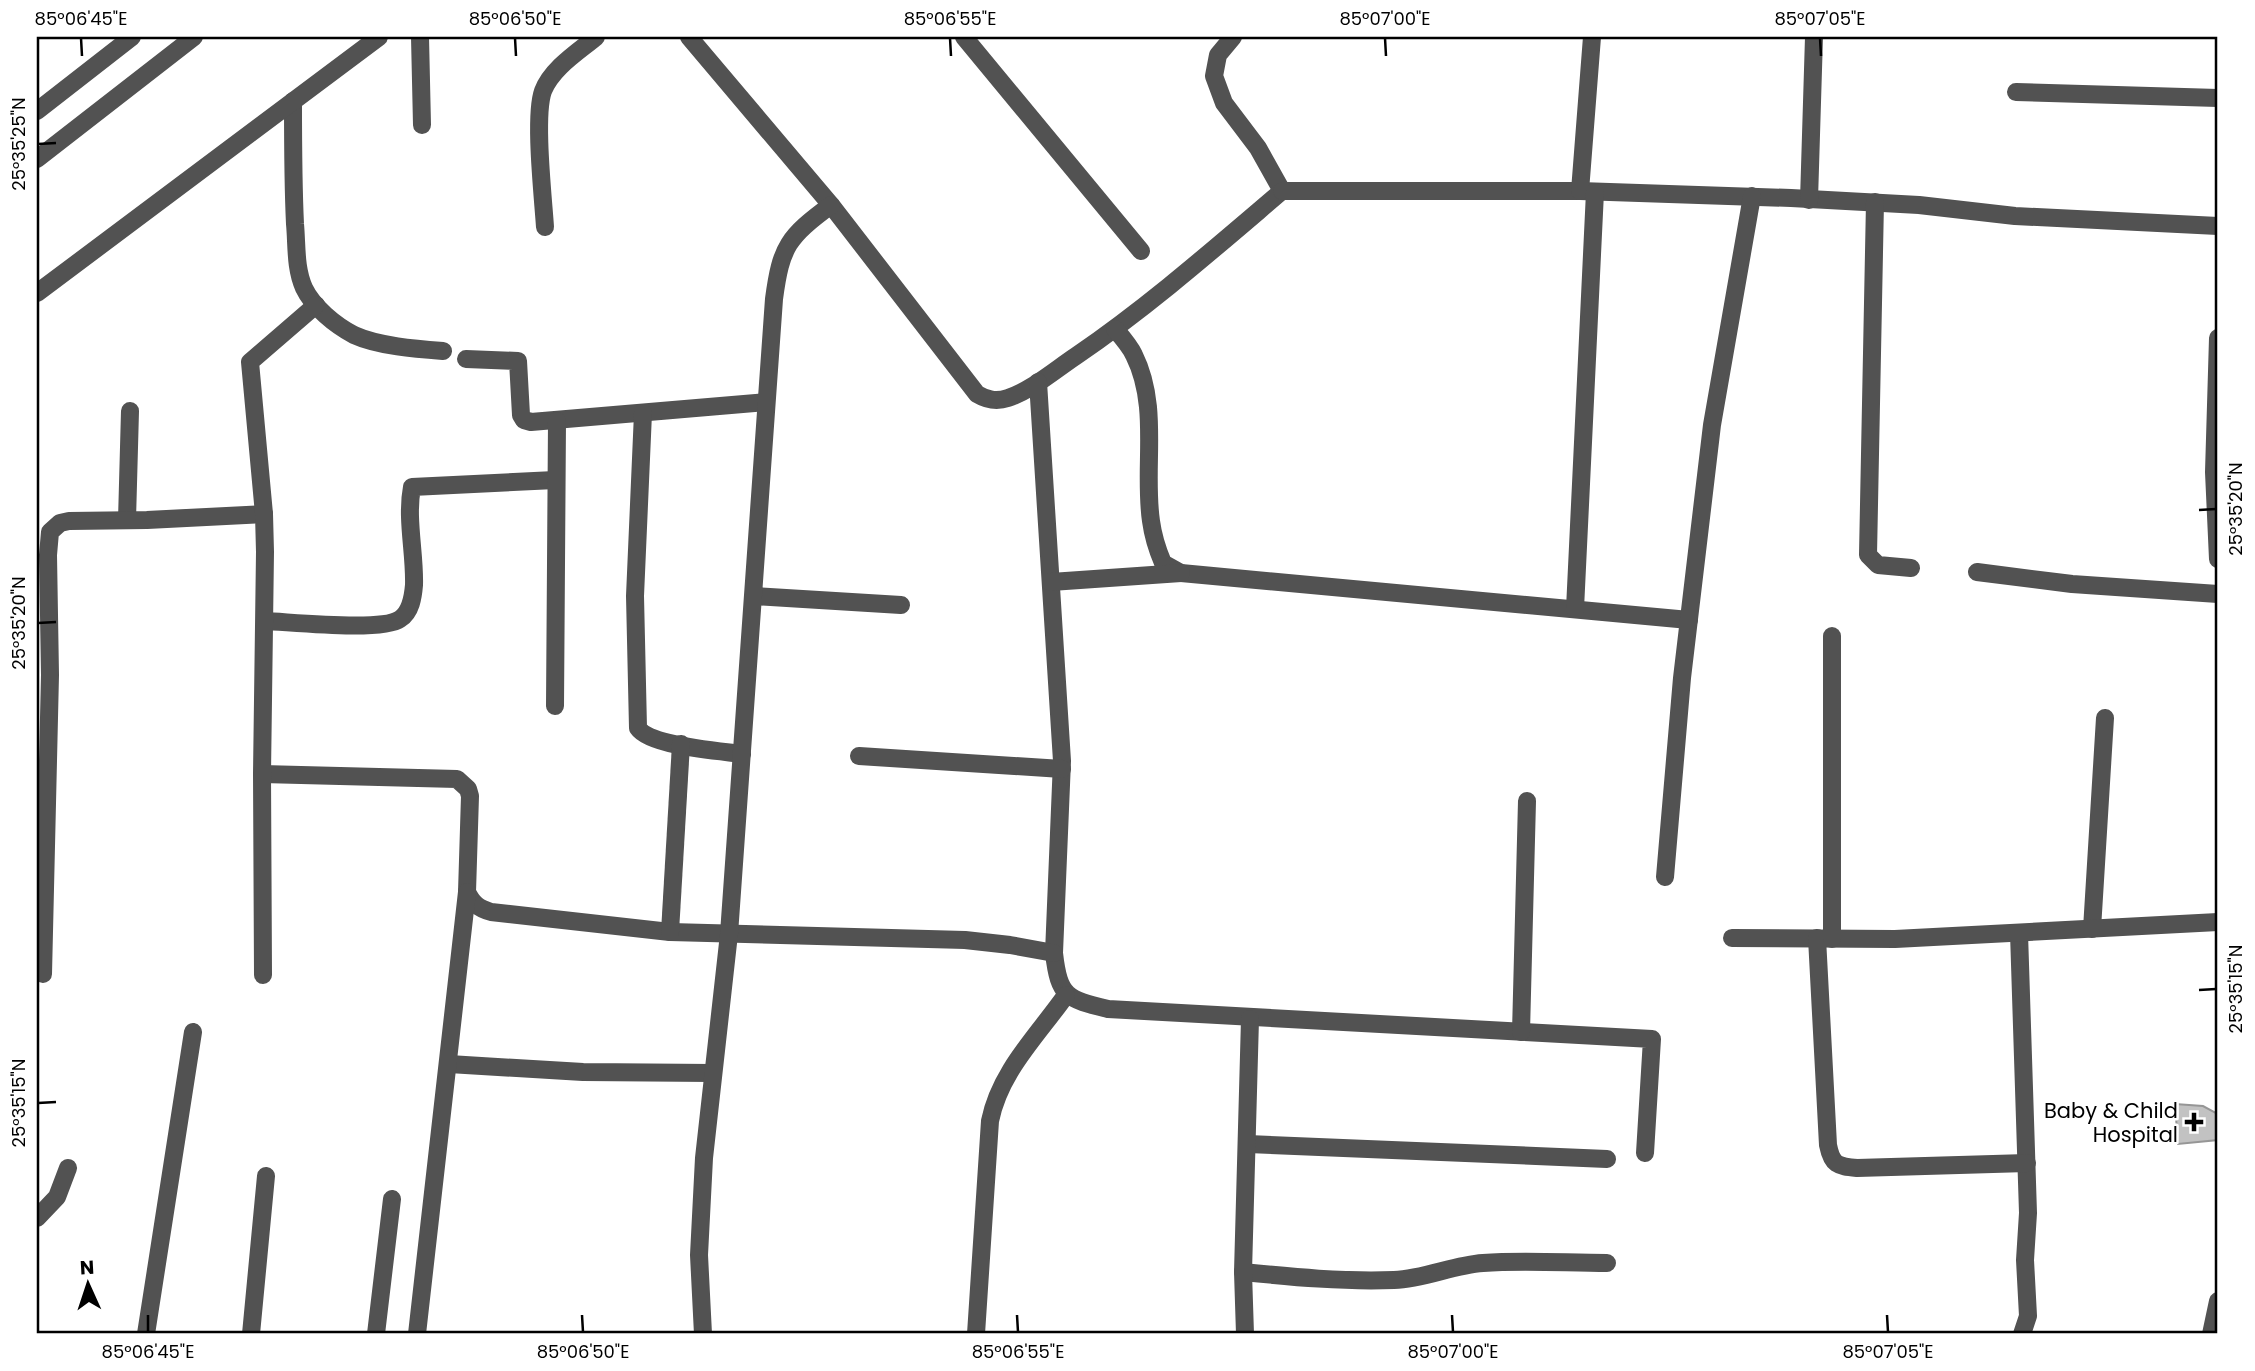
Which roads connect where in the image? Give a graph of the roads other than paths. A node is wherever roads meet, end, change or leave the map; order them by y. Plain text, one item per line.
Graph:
1 (132, 37) edge
2 (194, 37) edge
3 (379, 37) edge
4 (420, 37) edge
5 (596, 37) edge
6 (689, 37) edge
7 (964, 37) edge
8 (1233, 37) edge
9 (1592, 37) edge
10 (1814, 37) edge
11 (2016, 92) dead end
12 (2218, 99) edge
13 (293, 101) junction
14 (37, 111) edge
15 (422, 125) dead end
16 (37, 159) edge
17 (1282, 191) junction
18 (1588, 191) junction
19 (1752, 196) junction
20 (1809, 200) junction
21 (1875, 202) junction
22 (831, 205) junction
23 (2218, 226) edge
24 (545, 227) dead end
25 (1141, 251) dead end
26 (37, 293) edge
27 (316, 305) junction
28 (1115, 329) junction
29 (2218, 338) edge
30 (443, 351) dead end
31 (466, 359) dead end
32 (1038, 382) junction
33 (766, 402) junction
34 (130, 411) dead end
35 (643, 413) junction
36 (557, 421) junction
37 (555, 481) junction
38 (264, 514) junction
39 (127, 520) junction
40 (2218, 559) edge
41 (1911, 568) dead end
42 (1977, 572) dead end
43 (1181, 573) junction
44 (1051, 582) junction
45 (2218, 594) edge
46 (754, 596) junction
47 (901, 605) dead end
48 (1575, 609) junction
49 (1689, 620) junction
50 (265, 621) junction
51 (1832, 636) dead end
52 (555, 706) dead end
53 (2105, 718) dead end
54 (681, 744) junction
55 (742, 754) junction
56 (859, 756) dead end
57 (1062, 769) junction
58 (42, 774) edge
59 (262, 774) junction
60 (1527, 801) dead end
61 (1665, 877) dead end
62 (467, 892) junction
63 (2218, 922) edge
64 (2092, 929) junction
65 (670, 932) junction
66 (2019, 933) junction
67 (729, 934) junction
68 (1732, 938) dead end
69 (1824, 939) junction
70 (1054, 953) junction
71 (43, 974) dead end
72 (263, 975) dead end
73 (1066, 995) junction
74 (1250, 1018) junction
75 (193, 1032) dead end
76 (1521, 1032) junction
77 (449, 1064) junction
78 (713, 1073) junction
79 (1248, 1144) junction
80 (1645, 1153) dead end
81 (1606, 1159) dead end
82 (2027, 1163) junction
83 (68, 1168) dead end
84 (266, 1176) dead end
85 (392, 1199) dead end
86 (37, 1218) edge
87 (1607, 1263) dead end
88 (1243, 1272) junction
89 (2218, 1307) edge
90 (146, 1334) edge
91 (251, 1334) edge
92 (376, 1334) edge
93 (418, 1334) edge
94 (703, 1334) edge
95 (976, 1334) edge
96 (1245, 1334) edge
97 (2022, 1334) edge
98 (2211, 1334) edge

1 - 14 street
2 - 16 street
3 - 13 street
4 - 15 street
5 - 24 street
6 - 22 street
7 - 25 street
8 - 17 street
9 - 18 street
10 - 20 street
11 - 12 street
13 - 26 street
13 - 27 street
17 - 18 street
17 - 28 street
18 - 19 street
18 - 48 street
19 - 20 street
19 - 49 street
20 - 21 street
21 - 23 street
21 - 41 street
22 - 32 street
22 - 33 street
27 - 30 street
27 - 38 street
28 - 32 street
28 - 43 street
29 - 40 street
31 - 36 street
32 - 44 street
33 - 35 street
33 - 46 street
34 - 39 street
35 - 36 street
35 - 54 street
36 - 37 street
37 - 50 street
37 - 52 street
38 - 39 street
38 - 50 street
39 - 58 street
42 - 45 street
43 - 44 street
43 - 48 street
44 - 57 street
46 - 47 street
46 - 55 street
48 - 49 street
49 - 61 street
50 - 59 street
51 - 69 street
53 - 64 street
54 - 55 street
54 - 65 street
55 - 67 street
56 - 57 street
57 - 70 street
58 - 71 street
59 - 62 street
59 - 72 street
60 - 76 street
62 - 65 street
62 - 77 street
63 - 64 street
64 - 66 street
65 - 67 street
66 - 69 street
66 - 82 street
67 - 70 street
67 - 78 street
68 - 69 street
69 - 82 street
70 - 73 street
73 - 74 street
73 - 95 street
74 - 76 street
74 - 79 street
75 - 90 street
76 - 80 street
77 - 78 street
77 - 93 street
78 - 94 street
79 - 81 street
79 - 88 street
82 - 97 street
83 - 86 street
84 - 91 street
85 - 92 street
87 - 88 street
88 - 96 street
89 - 98 street

